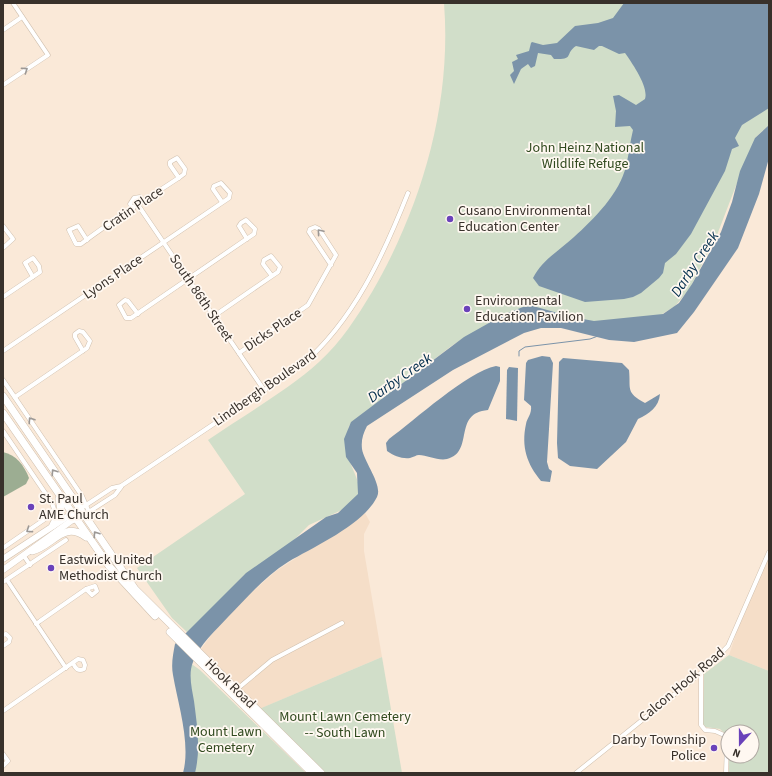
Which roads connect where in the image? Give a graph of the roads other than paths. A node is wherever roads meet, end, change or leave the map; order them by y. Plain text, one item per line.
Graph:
1 (13, 3) edge
2 (22, 17) junction
3 (3, 30) edge
4 (3, 85) edge
5 (179, 178) junction
6 (408, 193) dead end
7 (143, 201) junction
8 (222, 202) junction
9 (138, 204) junction
10 (133, 209) junction
11 (3, 226) edge
12 (247, 239) junction
13 (87, 240) junction
14 (163, 242) junction
15 (3, 246) edge
16 (331, 265) junction
17 (272, 276) junction
18 (33, 277) junction
19 (188, 279) junction
20 (3, 297) edge
21 (138, 314) junction
22 (214, 316) junction
23 (3, 351) edge
24 (83, 351) junction
25 (239, 353) junction
26 (3, 380) edge
27 (264, 390) junction
28 (3, 396) edge
29 (15, 397) junction
30 (3, 413) edge
31 (3, 418) edge
32 (12, 425) junction
33 (3, 431) edge
34 (121, 486) junction
35 (58, 494) junction
36 (87, 504) junction
37 (79, 509) junction
38 (87, 514) junction
39 (73, 516) junction
40 (53, 525) junction
41 (90, 539) junction
42 (66, 540) dead end
43 (3, 548) edge
44 (32, 551) junction
45 (769, 552) edge
46 (24, 556) junction
47 (3, 559) edge
48 (30, 565) junction
49 (3, 570) edge
50 (5, 581) edge
51 (86, 589) dead end
52 (342, 623) dead end
53 (36, 624) junction
54 (172, 631) junction
55 (3, 635) edge
56 (3, 645) edge
57 (72, 663) dead end
58 (66, 668) junction
59 (701, 673) junction
60 (234, 692) junction
61 (3, 711) edge
62 (3, 754) edge
63 (3, 766) edge
64 (312, 773) edge
65 (321, 773) edge
66 (576, 773) edge
67 (726, 773) edge

1 - 2 street
2 - 3 street
4 -> 2 street
5 - 5 street, Cratin Place
5 - 7 street, Cratin Place
6 - 27 street, Lindbergh Boulevard
7 - 9 street, Cratin Place
7 - 10 street
8 - 8 street
8 - 14 street, Lyons Place
9 - 10 street, Cratin Place
9 - 14 street, South 86th Street
10 - 13 street, Cratin Place
11 - 15 street
12 - 12 street
12 - 19 street
13 - 13 street, Cratin Place
14 - 19 street, South 86th Street
14 - 23 street, Lyons Place
16 -> 16 street
16 - 25 street, Dicks Place
17 - 17 street
17 - 22 street
18 - 18 street
18 - 20 street
19 - 21 street
19 - 22 street, South 86th Street
21 - 21 street
22 - 25 street, South 86th Street
24 - 24 street
24 - 29 street
25 - 27 street, South 86th Street
26 - 29 street
27 - 34 street, Lindbergh Boulevard
37 -> 28 main road
36 -> 29 street
30 - 32 main road
31 - 32 main road
32 - 35 main road
33 -> 43 street
34 - 36 street, Lindbergh Boulevard
34 - 38 street, Lindbergh Boulevard
35 - 39 main road
35 - 40 main road
36 - 37 street, Lindbergh Boulevard
36 - 38 street
37 - 38 main road
37 - 39 main road, Lindbergh Boulevard
38 - 39 main road, Lindbergh Boulevard
54 -> 38 main road
39 - 40 main road, Lindbergh Boulevard
39 - 41 main road
39 - 44 main road, Lindbergh Boulevard
40 - 47 main road, Lindbergh Boulevard
41 - 44 main road
41 - 54 main road
42 - 48 street
44 - 46 main road, Lindbergh Boulevard
45 - 59 street, Calcon Hook Road
46 - 48 street
46 - 49 main road, Lindbergh Boulevard
48 - 50 street
50 - 53 street
51 - 53 street
52 - 60 street
53 - 58 street
54 - 60 main road, Hook Road
55 - 56 street
57 - 58 street
58 - 61 street
59 - 66 street, Calcon Hook Road
59 - 67 street
60 - 64 main road, Hook Road
60 - 65 main road, Hook Road
62 - 63 street

